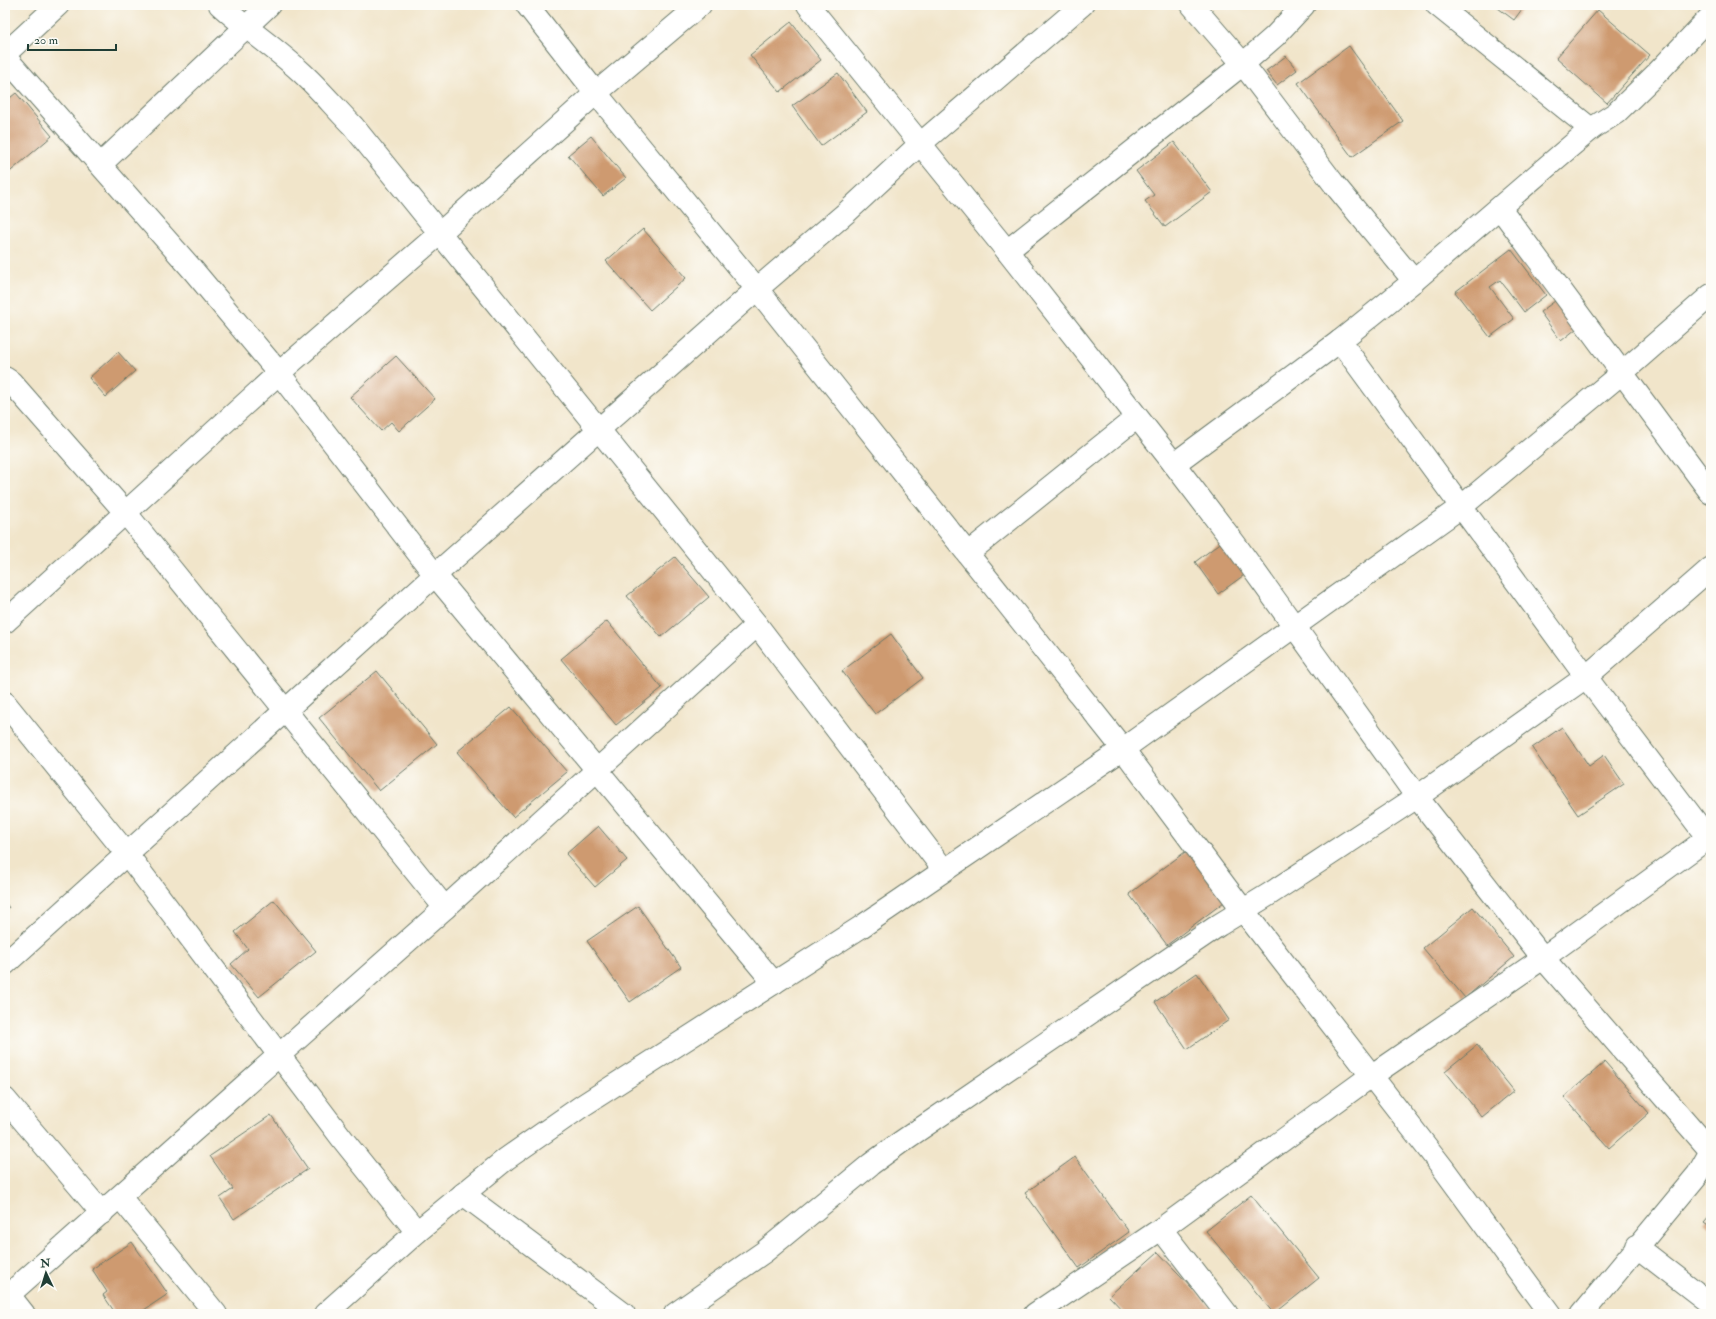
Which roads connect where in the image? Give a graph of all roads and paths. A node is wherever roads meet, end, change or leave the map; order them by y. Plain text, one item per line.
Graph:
1 (58, 5) edge
2 (220, 5) edge
3 (270, 5) edge
4 (527, 5) edge
5 (700, 5) edge
6 (808, 5) edge
7 (1082, 5) edge
8 (1192, 5) edge
9 (1304, 5) edge
10 (1437, 5) edge
11 (1711, 16) edge
12 (244, 27) junction
13 (5, 56) edge
14 (1243, 64) junction
15 (596, 93) junction
16 (1591, 129) junction
17 (919, 145) junction
18 (101, 164) junction
19 (1500, 208) junction
20 (439, 234) junction
21 (1007, 251) junction
22 (1414, 281) junction
23 (757, 289) junction
24 (1711, 295) edge
25 (1340, 341) junction
26 (1622, 372) junction
27 (278, 373) junction
28 (5, 378) edge
29 (1136, 418) junction
30 (598, 430) junction
31 (1174, 464) junction
32 (1711, 493) edge
33 (1462, 507) junction
34 (125, 512) junction
35 (968, 554) junction
36 (1711, 568) edge
37 (435, 575) junction
38 (5, 622) edge
39 (757, 625) junction
40 (1295, 627) junction
41 (1586, 677) junction
42 (5, 703) edge
43 (284, 710) junction
44 (1123, 749) junction
45 (598, 770) junction
46 (1417, 797) junction
47 (1710, 839) edge
48 (127, 854) junction
49 (944, 870) junction
50 (445, 908) junction
51 (1243, 910) junction
52 (1543, 958) junction
53 (5, 964) edge
54 (774, 983) junction
55 (278, 1056) junction
56 (1371, 1076) junction
57 (5, 1099) edge
58 (1711, 1151) edge
59 (463, 1194) junction
60 (120, 1197) junction
61 (102, 1213) junction
62 (1161, 1229) junction
63 (417, 1232) junction
64 (1636, 1246) junction
65 (7, 1296) edge
66 (1711, 1304) edge
67 (328, 1313) edge
68 (24, 1314) edge
69 (216, 1314) edge
70 (624, 1314) edge
71 (675, 1314) edge
72 (1035, 1314) edge
73 (1227, 1314) edge
74 (1550, 1314) edge
75 (1582, 1314) edge

1 - 13 street
2 - 12 street
3 - 12 street
4 - 15 street
5 - 15 street
6 - 17 street
7 - 17 street
8 - 14 street
9 - 14 street
10 - 16 street
11 - 16 street
12 - 18 street
12 - 20 street
13 - 18 street
14 - 21 street
14 - 22 street
15 - 20 street
15 - 23 street
16 - 19 street
17 - 21 street
17 - 23 street
18 - 27 street
19 - 22 street
19 - 26 street
20 - 27 street
20 - 30 street
21 - 29 street
22 - 25 street
23 - 30 street
23 - 35 street
24 - 26 street
25 - 31 street
25 - 33 street
26 - 32 street
26 - 33 street
27 - 34 street
27 - 37 street
28 - 34 street
29 - 31 street
29 - 35 street
30 - 37 street
30 - 39 street
31 - 40 street
33 - 40 street
33 - 41 street
34 - 38 street
34 - 43 street
35 - 44 street
36 - 41 street
37 - 43 street
37 - 45 street
39 - 45 street
39 - 49 street
40 - 44 street
40 - 46 street
41 - 46 street
41 - 47 street
42 - 48 street
43 - 48 street
43 - 50 street
44 - 49 street
44 - 51 street
45 - 50 street
45 - 54 street
46 - 51 street
46 - 52 street
47 - 52 street
48 - 53 street
48 - 55 street
49 - 54 street
50 - 55 street
51 - 56 street
51 - 71 street
52 - 56 street
52 - 58 street
54 - 59 street
55 - 60 street
55 - 63 street
56 - 62 street
56 - 74 street
57 - 61 street
58 - 64 street
59 - 63 street
59 - 70 street
60 - 61 street
60 - 69 street
61 - 65 street
62 - 72 street
62 - 73 street
63 - 67 street
64 - 66 street
64 - 75 street
65 - 68 street

